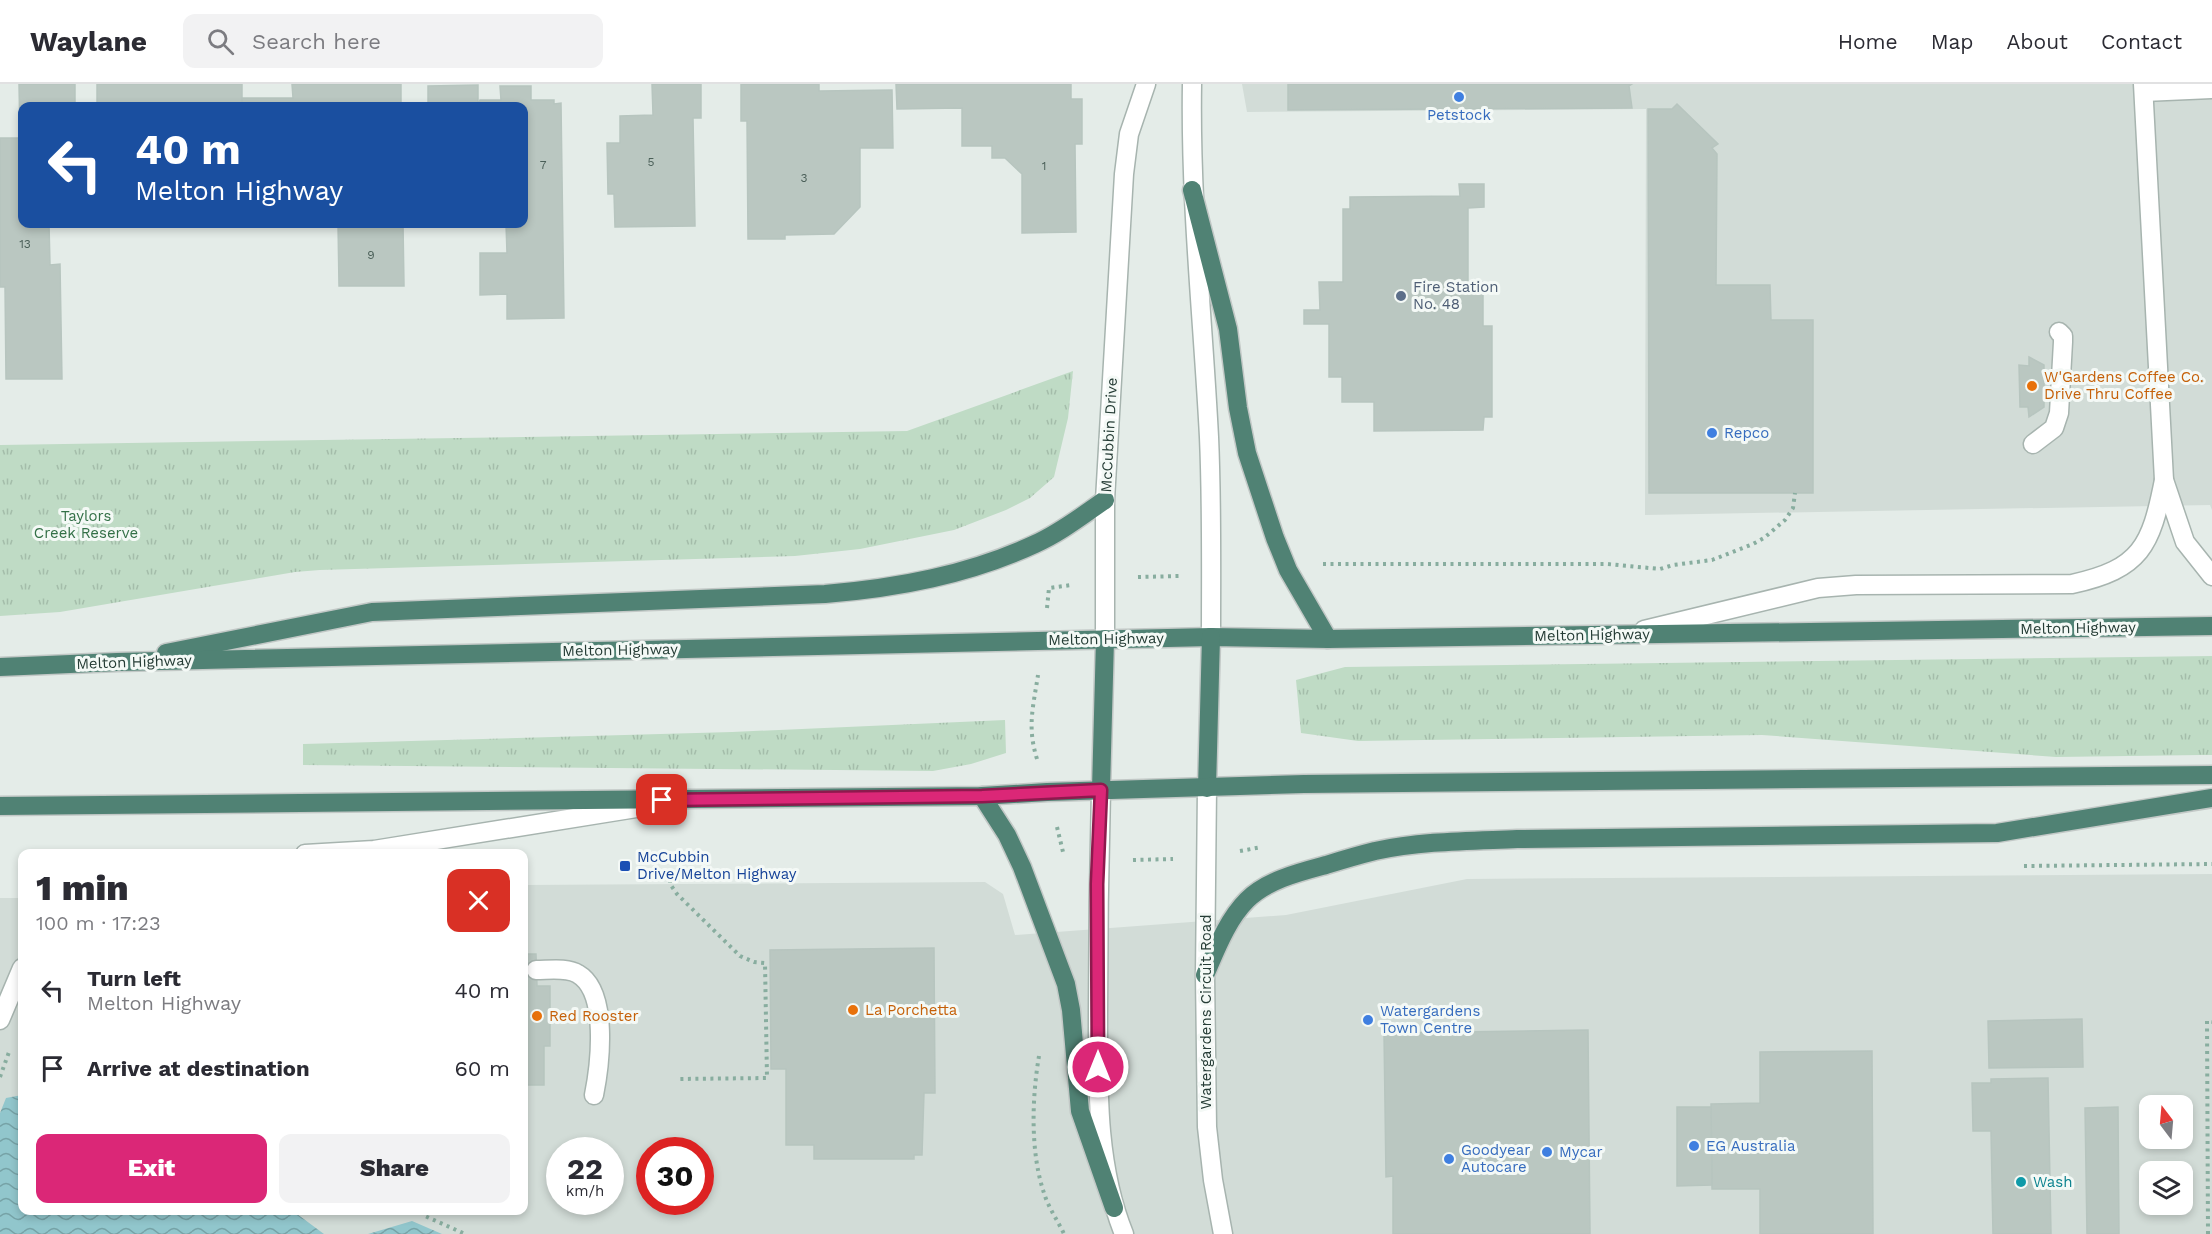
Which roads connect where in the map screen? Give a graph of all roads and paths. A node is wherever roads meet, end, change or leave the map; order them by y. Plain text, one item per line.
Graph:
1 (1146, 84) edge
2 (1192, 84) edge
3 (2144, 88) edge
4 (2212, 89) edge
5 (1192, 190) junction
6 (2059, 332) dead end
7 (2034, 444) dead end
8 (2164, 480) junction
9 (1106, 500) junction
10 (2212, 576) edge
11 (2212, 626) edge
12 (1627, 634) junction
13 (1211, 637) junction
14 (1105, 639) junction
15 (1328, 639) junction
16 (117, 662) junction
17 (0, 667) edge
18 (2212, 775) edge
19 (1207, 788) junction
20 (1101, 790) junction
21 (982, 796) junction
22 (2212, 798) edge
23 (686, 800) junction
24 (0, 806) edge
25 (1266, 847) dead end
26 (380, 849) edge
27 (1206, 856) junction
28 (1099, 860) junction
29 (670, 872) dead end
30 (536, 970) dead end
31 (1205, 975) junction
32 (18, 977) edge
33 (0, 1020) edge
34 (2212, 1022) edge
35 (1040, 1050) dead end
36 (680, 1079) dead end
37 (594, 1095) dead end
38 (1114, 1208) junction
39 (425, 1215) edge
40 (465, 1234) edge
41 (1064, 1234) edge
42 (1124, 1234) edge
43 (1223, 1234) edge
44 (2208, 1234) edge

1 - 9 street, McCubbin Drive
2 - 5 street
3 - 4 street
3 - 8 street
5 - 13 street
5 - 15 highway
6 - 7 street
8 - 10 street
8 - 12 street
9 - 14 street, McCubbin Drive
9 - 16 highway
11 - 12 highway, Melton Highway
12 - 15 highway, Melton Highway
13 - 14 highway, Melton Highway
13 - 15 highway, Melton Highway
13 - 19 highway
14 - 16 highway, Melton Highway
14 - 20 highway, McCubbin Drive
16 - 17 highway, Melton Highway
18 - 19 highway
19 - 20 highway
19 - 27 street, Watergardens Circuit Road
20 - 21 highway
20 - 28 street
21 - 23 highway
21 - 38 highway
22 - 31 highway
23 - 24 highway
23 - 26 street
25 - 27 path
27 - 28 path
27 - 31 street, Watergardens Circuit Road
28 - 38 street
29 - 36 path
30 - 37 street
31 - 43 street, Watergardens Circuit Road
32 - 33 street
34 - 44 path
35 - 41 path
38 - 42 street
39 - 40 path

